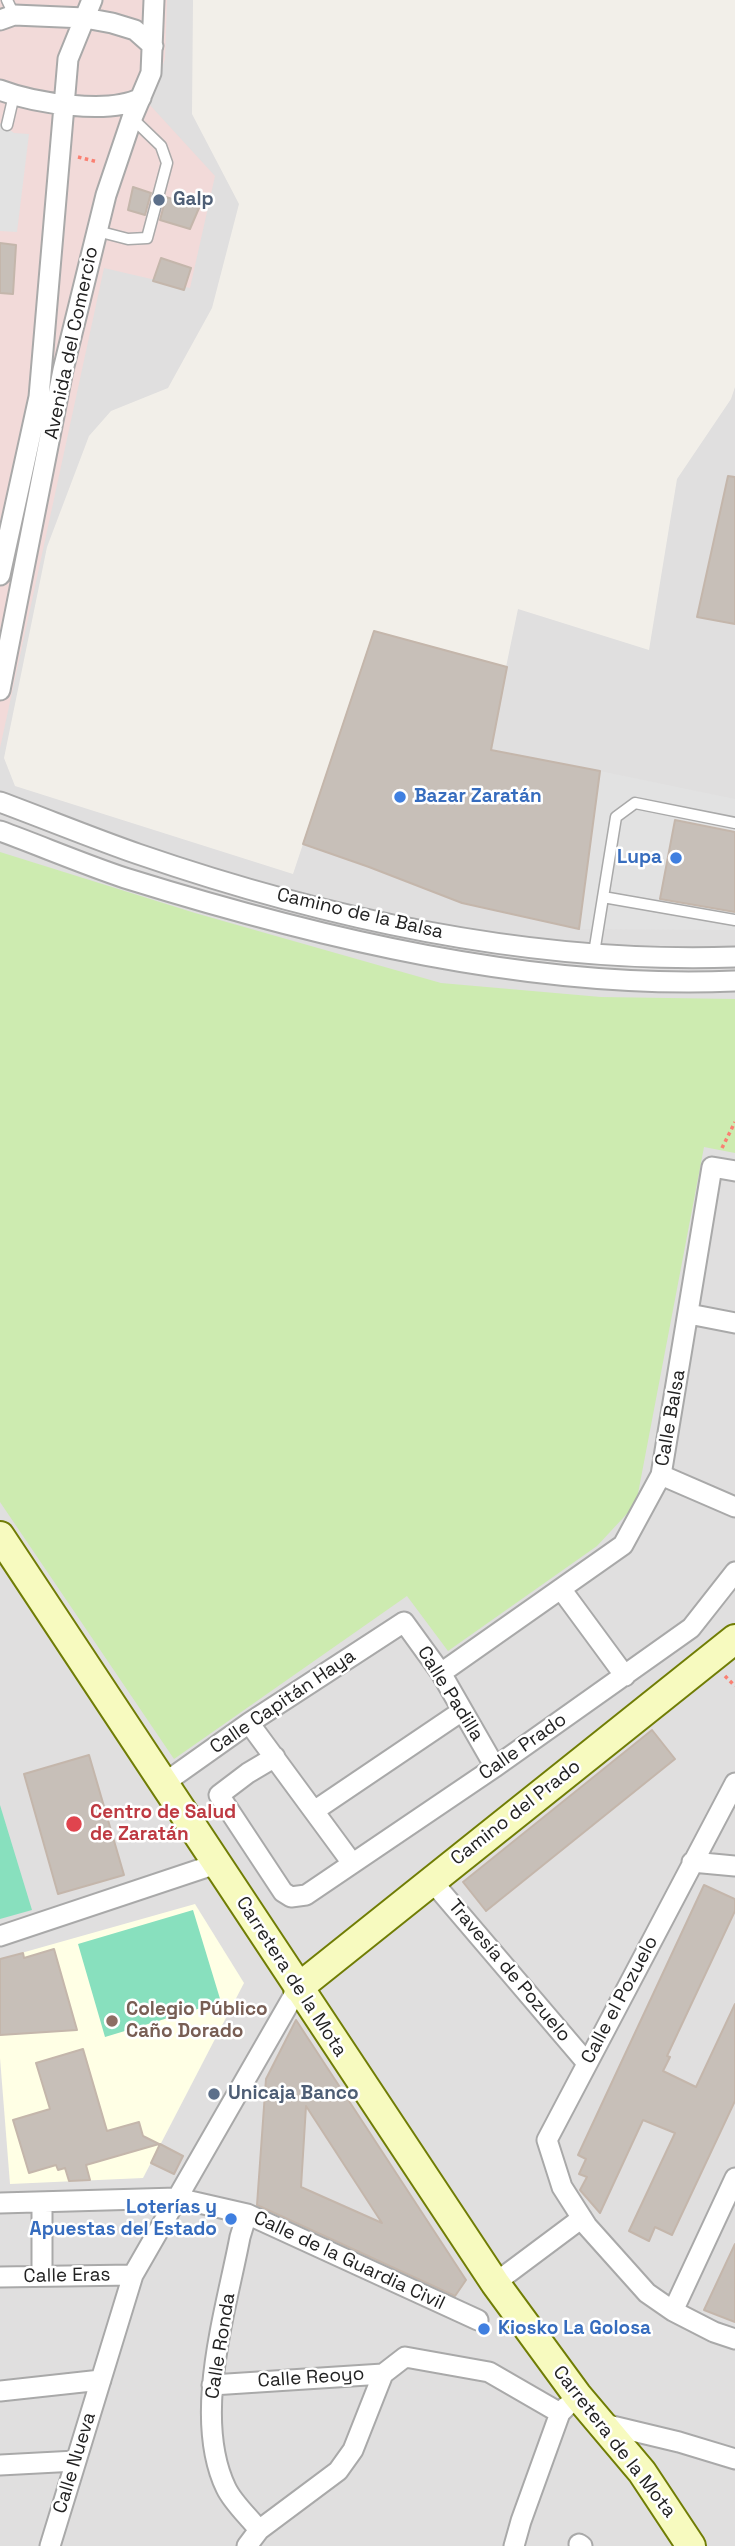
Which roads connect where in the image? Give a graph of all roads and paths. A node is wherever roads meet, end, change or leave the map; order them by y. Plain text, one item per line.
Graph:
1 (155, 0) edge
2 (86, 6) edge
3 (7, 12) edge
4 (153, 47) junction
5 (7, 92) edge
6 (141, 98) junction
7 (64, 104) junction
8 (132, 118) junction
9 (7, 125) dead end
10 (59, 153) junction
11 (116, 165) junction
12 (97, 231) junction
13 (0, 575) edge
14 (0, 690) edge
15 (0, 802) edge
16 (735, 823) edge
17 (0, 831) edge
18 (603, 897) junction
19 (735, 920) edge
20 (594, 953) junction
21 (735, 957) edge
22 (735, 981) edge
23 (735, 1122) edge
24 (712, 1167) junction
25 (735, 1171) edge
26 (689, 1314) junction
27 (735, 1323) edge
28 (661, 1475) junction
29 (735, 1507) edge
30 (0, 1536) edge
31 (735, 1572) edge
32 (561, 1589) junction
33 (404, 1622) joint
34 (735, 1639) edge
35 (440, 1674) junction
36 (625, 1676) junction
37 (463, 1711) junction
38 (249, 1723) junction
39 (275, 1757) junction
40 (495, 1768) junction
41 (735, 1783) edge
42 (163, 1784) junction
43 (314, 1811) junction
44 (692, 1862) junction
45 (352, 1863) junction
46 (216, 1864) junction
47 (735, 1866) edge
48 (431, 1880) junction
49 (0, 1936) edge
50 (298, 1988) junction
51 (587, 2063) junction
52 (735, 2178) edge
53 (177, 2198) junction
54 (42, 2202) junction
55 (0, 2203) edge
56 (247, 2214) junction
57 (582, 2218) junction
58 (133, 2275) junction
59 (42, 2276) junction
60 (0, 2277) edge
61 (495, 2283) junction
62 (673, 2311) junction
63 (478, 2320) dead end
64 (735, 2339) edge
65 (383, 2374) junction
66 (101, 2380) junction
67 (212, 2385) junction
68 (0, 2391) edge
69 (569, 2404) junction
70 (604, 2424) junction
71 (735, 2459) edge
72 (76, 2461) junction
73 (0, 2465) edge
74 (259, 2530) junction
75 (688, 2544) edge
76 (50, 2546) edge
77 (247, 2546) edge
78 (514, 2546) edge

1 - 4 street, Avenida del Comercio
2 - 3 street
2 - 4 street
2 - 7 street, Avenida del Comercio
4 - 6 street, Avenida del Comercio
5 - 7 street
5 - 9 lane
6 - 7 street
6 - 8 street, Avenida del Comercio
7 - 10 street, Avenida del Comercio
8 - 11 street, Avenida del Comercio
8 - 12 lane
10 - 11 path
10 - 13 street, Avenida del Comercio
11 - 12 street, Avenida del Comercio
12 - 14 street, Avenida del Comercio
15 - 20 street, Camino de la Balsa
16 - 18 lane
17 - 22 street, Camino de la Balsa
18 - 19 lane
18 - 20 lane
20 - 21 street, Camino de la Balsa
23 - 24 path
24 - 25 street
24 - 26 street, Calle Balsa
26 - 27 street
26 - 28 street, Calle Balsa
28 - 29 street
28 - 32 street, Calle Balsa
30 - 42 main road, Carretera de la Mota
31 - 36 street, Calle Prado
32 - 35 street, Calle Balsa
32 - 36 street
33 - 35 street, Calle Padilla
33 - 38 street, Calle Capitán Haya
34 - 48 main road, Camino del Prado
35 - 37 street, Calle Padilla
36 - 40 street, Calle Prado
37 - 40 street, Calle Padilla
37 - 43 street
38 - 39 street
38 - 42 street, Calle Capitán Haya
39 - 43 street
39 - 45 street, Calle Prado
40 - 45 street, Calle Prado
41 - 44 street, Calle el Pozuelo
42 - 46 main road, Carretera de la Mota
43 - 45 street
44 - 47 street
44 - 51 street, Calle el Pozuelo
46 - 49 street
46 - 50 main road, Carretera de la Mota
48 - 50 main road, Camino del Prado
48 - 51 street, Travesía de Pozuelo
50 - 53 street, Calle Nueva
50 - 61 main road, Carretera de la Mota
51 - 57 street, Calle el Pozuelo
52 - 62 street
53 - 54 street, Calle de la Guardia Civil
53 - 56 street, Calle de la Guardia Civil
53 - 58 street, Calle Nueva
54 - 55 street, Calle de la Guardia Civil
54 - 59 street
56 - 63 street, Calle de la Guardia Civil
56 - 67 street, Calle Ronda
57 - 61 street
57 - 62 street, Calle el Pozuelo
58 - 59 street, Calle Eras
58 - 66 street, Calle Nueva
59 - 60 street, Calle Eras
61 - 69 main road, Carretera de la Mota
62 - 64 street, Calle el Pozuelo
65 - 67 street, Calle Reoyo
65 - 69 street, Calle Reoyo
65 - 74 street
66 - 68 street, Calle Nueva
66 - 72 street, Calle Nueva
67 - 74 street, Calle Ronda
69 - 70 main road, Carretera de la Mota
69 - 78 street
70 - 71 street
70 - 75 main road, Carretera de la Mota
72 - 73 street
72 - 76 street, Calle Nueva
74 - 77 street

